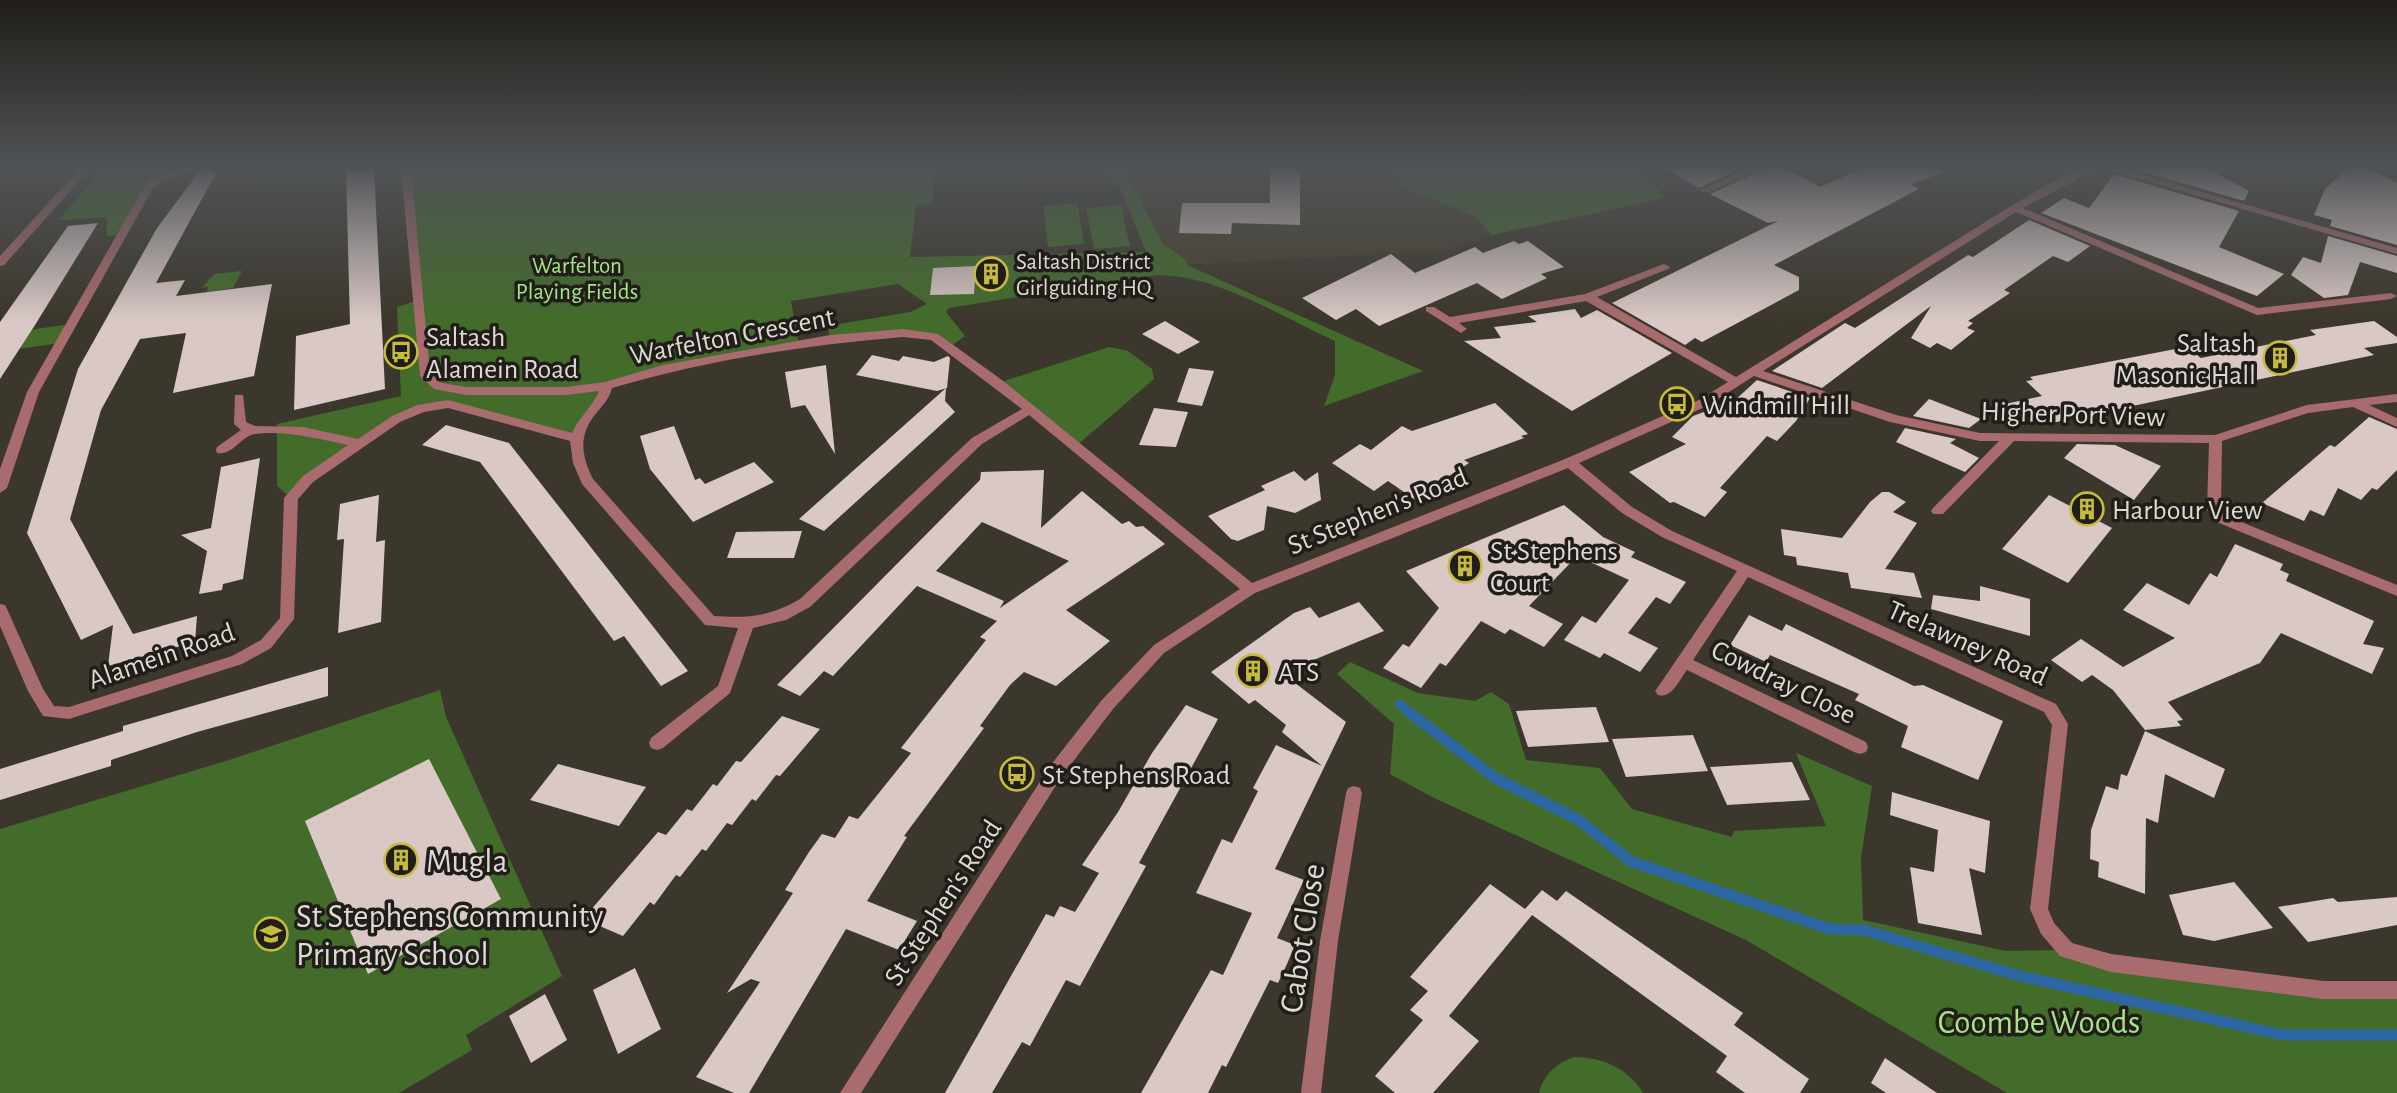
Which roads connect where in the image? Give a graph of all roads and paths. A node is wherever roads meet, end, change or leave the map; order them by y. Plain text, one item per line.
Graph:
1 (38, 219) edge
2 (131, 219) edge
3 (410, 219) edge
4 (1997, 219) edge
5 (2041, 219) edge
6 (2285, 219) edge
7 (2397, 251) edge
8 (3, 257) edge
9 (1664, 267) dead end
10 (2391, 296) dead end
11 (1588, 297) junction
12 (1430, 309) dead end
13 (1448, 321) junction
14 (1461, 329) dead end
15 (1751, 371) junction
16 (1735, 381) junction
17 (606, 386) junction
18 (239, 398) dead end
19 (2397, 398) edge
20 (2354, 403) junction
21 (1030, 410) junction
22 (2397, 424) edge
23 (251, 429) junction
24 (2011, 437) junction
25 (576, 438) junction
26 (2216, 439) junction
27 (357, 443) junction
28 (222, 450) dead end
29 (1570, 462) junction
30 (0, 488) edge
31 (1938, 511) dead end
32 (1745, 570) junction
33 (1250, 589) junction
34 (2397, 591) edge
35 (0, 609) edge
36 (747, 624) junction
37 (1684, 662) junction
38 (1663, 691) dead end
39 (657, 743) dead end
40 (1860, 747) dead end
41 (1354, 793) dead end
42 (2397, 990) edge
43 (850, 1093) edge
44 (1311, 1093) edge

1 - 8 street
2 - 30 street
3 - 17 street
4 - 15 street, St Stephen's Road
5 - 10 street
6 - 7 street
9 - 11 street
11 - 13 street
11 - 16 street
12 - 13 street
13 - 14 street
15 - 16 street, St Stephen's Road
15 - 24 street, Higher Port View
16 - 29 street, St Stephen's Road
17 - 21 street, Warfelton Crescent
17 - 25 street, Warfelton Crescent
18 - 23 street
19 - 20 street, Higher Port View
20 - 22 street
20 - 26 street, Higher Port View
21 - 33 street, Warfelton Crescent
21 - 36 street
23 - 27 street
23 - 28 street
24 - 26 street, Higher Port View
24 - 31 street
25 - 27 street, Alamein Road
25 - 36 street
26 - 34 street
27 - 35 street, Alamein Road
29 - 32 street, Trelawney Road
29 - 33 street, St Stephen's Road
32 - 37 street, Cowdray Close
32 - 42 street, Trelawney Road
33 - 43 street, St Stephen's Road
36 - 39 street
37 - 38 street, Cowdray Close
37 - 40 street, Cowdray Close
41 - 44 street, Cabot Close

